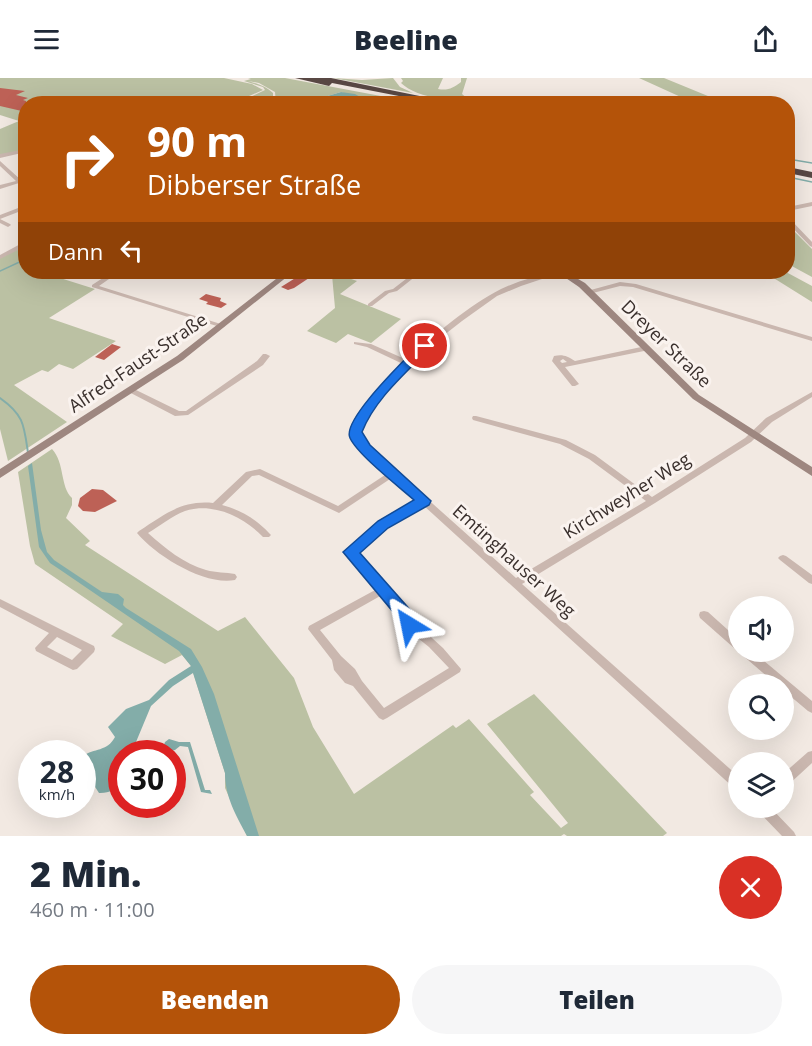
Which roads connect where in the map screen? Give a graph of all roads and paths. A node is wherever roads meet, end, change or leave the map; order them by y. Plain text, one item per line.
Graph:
1 (299, 78) edge
2 (319, 78) edge
3 (402, 86) dead end
4 (392, 96) edge
5 (414, 96) edge
6 (429, 96) edge
7 (18, 152) edge
8 (0, 156) edge
9 (0, 163) edge
10 (795, 169) edge
11 (812, 173) edge
12 (18, 179) edge
13 (18, 185) edge
14 (0, 189) edge
15 (15, 203) dead end
16 (18, 204) edge
17 (812, 204) edge
18 (795, 208) edge
19 (18, 211) edge
20 (0, 219) edge
21 (8, 225) dead end
22 (795, 227) edge
23 (812, 245) edge
24 (18, 247) edge
25 (0, 257) edge
26 (105, 279) edge
27 (280, 279) edge
28 (409, 279) edge
29 (534, 279) edge
30 (570, 279) edge
31 (589, 292) junction
32 (370, 304) dead end
33 (222, 326) junction
34 (812, 339) edge
35 (356, 343) dead end
36 (646, 348) junction
37 (266, 356) dead end
38 (408, 363) junction
39 (575, 384) dead end
40 (131, 391) junction
41 (812, 394) edge
42 (476, 418) dead end
43 (753, 435) junction
44 (812, 472) edge
45 (393, 473) junction
46 (0, 474) edge
47 (424, 501) junction
48 (652, 501) junction
49 (216, 506) junction
50 (266, 535) dead end
51 (783, 558) dead end
52 (232, 577) dead end
53 (812, 580) edge
54 (516, 583) junction
55 (382, 591) junction
56 (0, 603) edge
57 (704, 615) dead end
58 (56, 632) dead end
59 (728, 636) edge
60 (758, 662) edge
61 (812, 708) edge
62 (812, 756) edge
63 (794, 772) edge
64 (728, 775) edge
65 (773, 818) edge
66 (790, 836) edge

1 - 4 highway
2 - 5 highway
3 - 6 highway
7 - 8 street
9 - 12 street
10 - 11 highway
13 - 14 street
15 - 16 street
17 - 18 street
19 - 20 street
20 - 21 street
22 - 23 street
24 - 25 street
26 - 33 street
27 - 33 street, Alfred-Faust-Straße
28 - 32 street
29 - 38 street
30 - 31 street, Dreyer Straße
31 - 34 street
31 - 36 street, Dreyer Straße
33 - 40 street, Alfred-Faust-Straße
35 - 38 street
36 - 39 street
36 - 43 street, Dreyer Straße
37 - 40 street
38 - 45 street, Emtinghauser Weg
40 - 46 street, Alfred-Faust-Straße
41 - 43 street, Kirchweyher Weg
42 - 48 street
43 - 44 street, Dreyer Straße
43 - 48 street, Kirchweyher Weg
45 - 47 street, Emtinghauser Weg
45 - 49 street
47 - 54 street, Emtinghauser Weg
47 - 55 street
48 - 54 street, Kirchweyher Weg
49 - 50 street
49 - 52 street
51 - 53 street
54 - 64 street, Emtinghauser Weg
55 - 55 street
56 - 58 street
57 - 59 street
60 - 61 street
62 - 63 street
65 - 66 street

